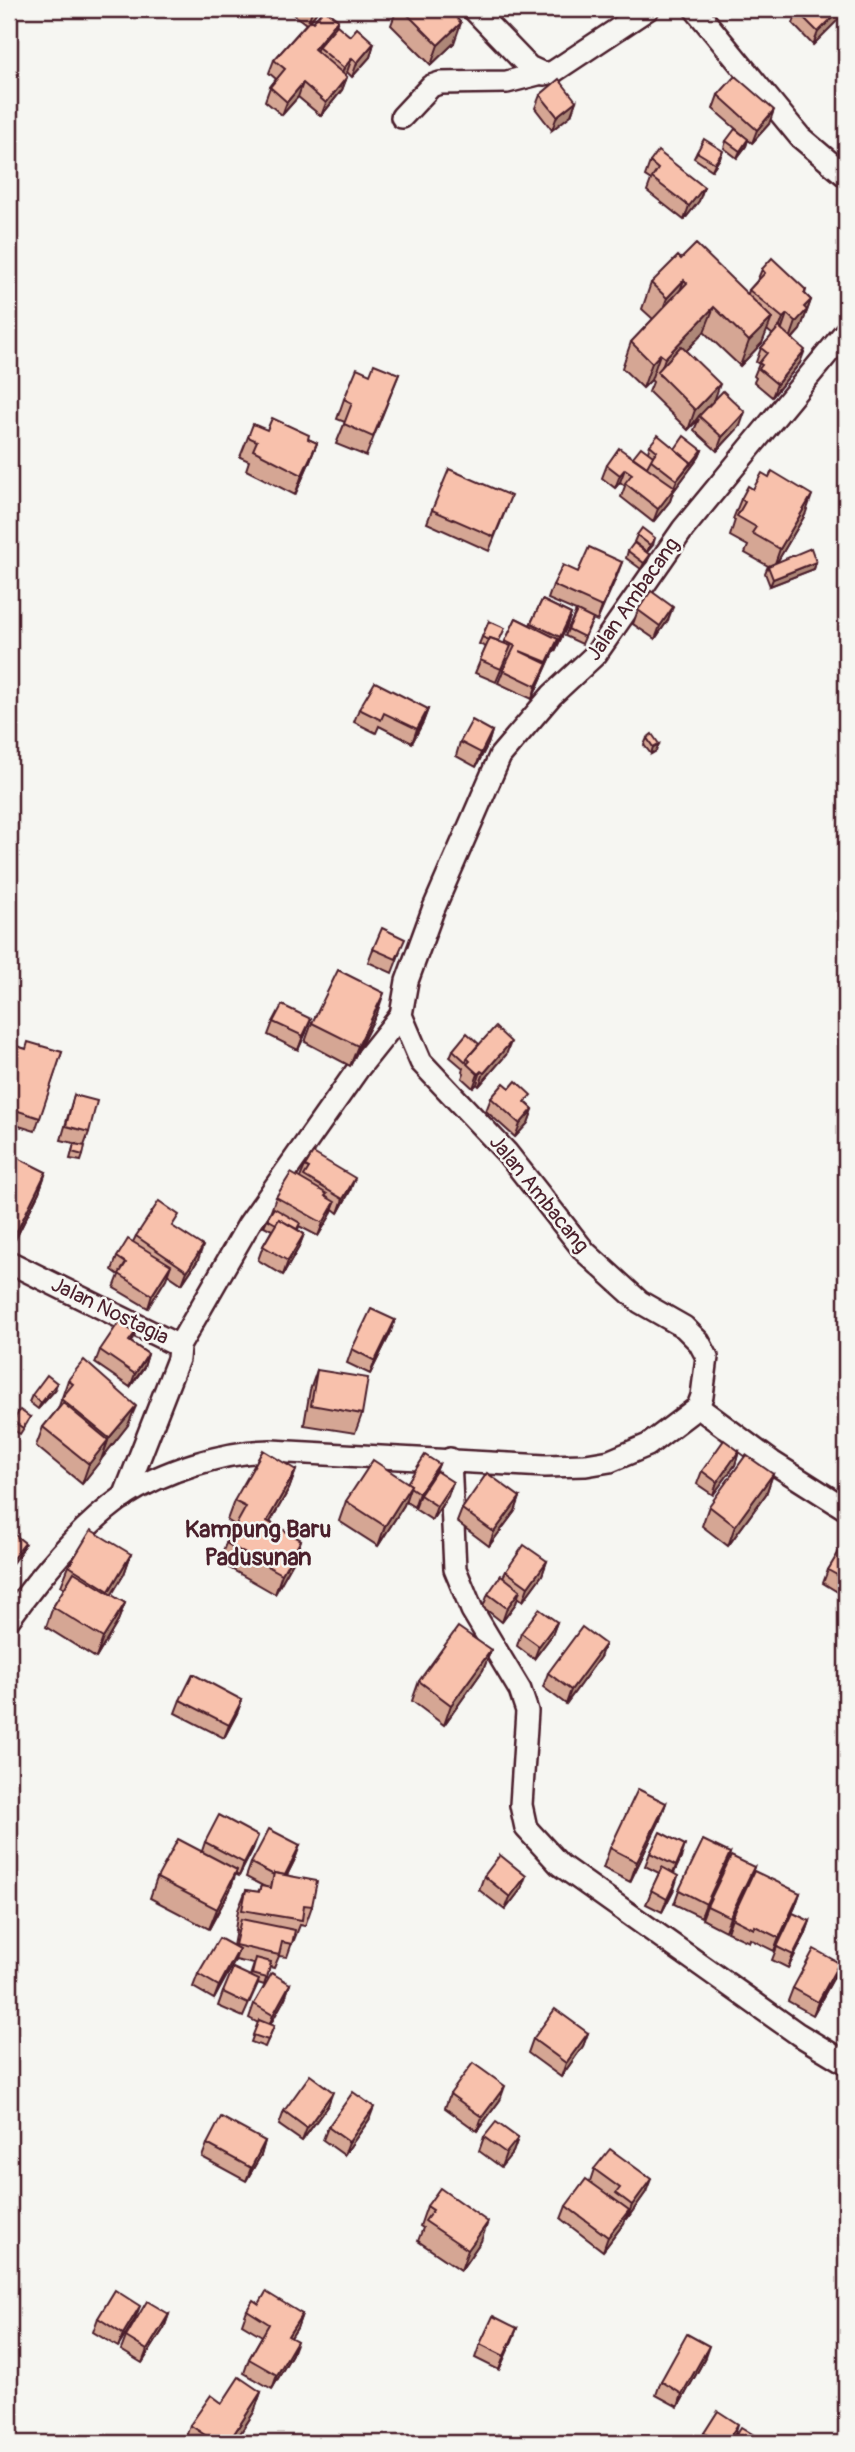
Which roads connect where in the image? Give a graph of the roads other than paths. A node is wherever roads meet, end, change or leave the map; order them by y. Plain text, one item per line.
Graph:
1 (473, 9) edge
2 (648, 9) edge
3 (695, 9) edge
4 (538, 74) junction
5 (402, 117) dead end
6 (846, 176) edge
7 (846, 331) edge
8 (401, 1015) junction
9 (9, 1262) edge
10 (179, 1346) junction
11 (698, 1407) junction
12 (450, 1459) junction
13 (124, 1497) junction
14 (846, 1509) edge
15 (9, 1619) edge
16 (846, 2063) edge

1 - 4 street
2 - 4 street
3 - 6 street
4 - 5 street
7 - 8 street, Jalan Ambacang
8 - 10 street
8 - 11 street, Jalan Ambacang
9 - 10 street, Jalan Nostagia
10 - 13 street, Jalan Nostagia
11 - 12 street
11 - 14 street
12 - 13 street
12 - 16 street
13 - 15 street

